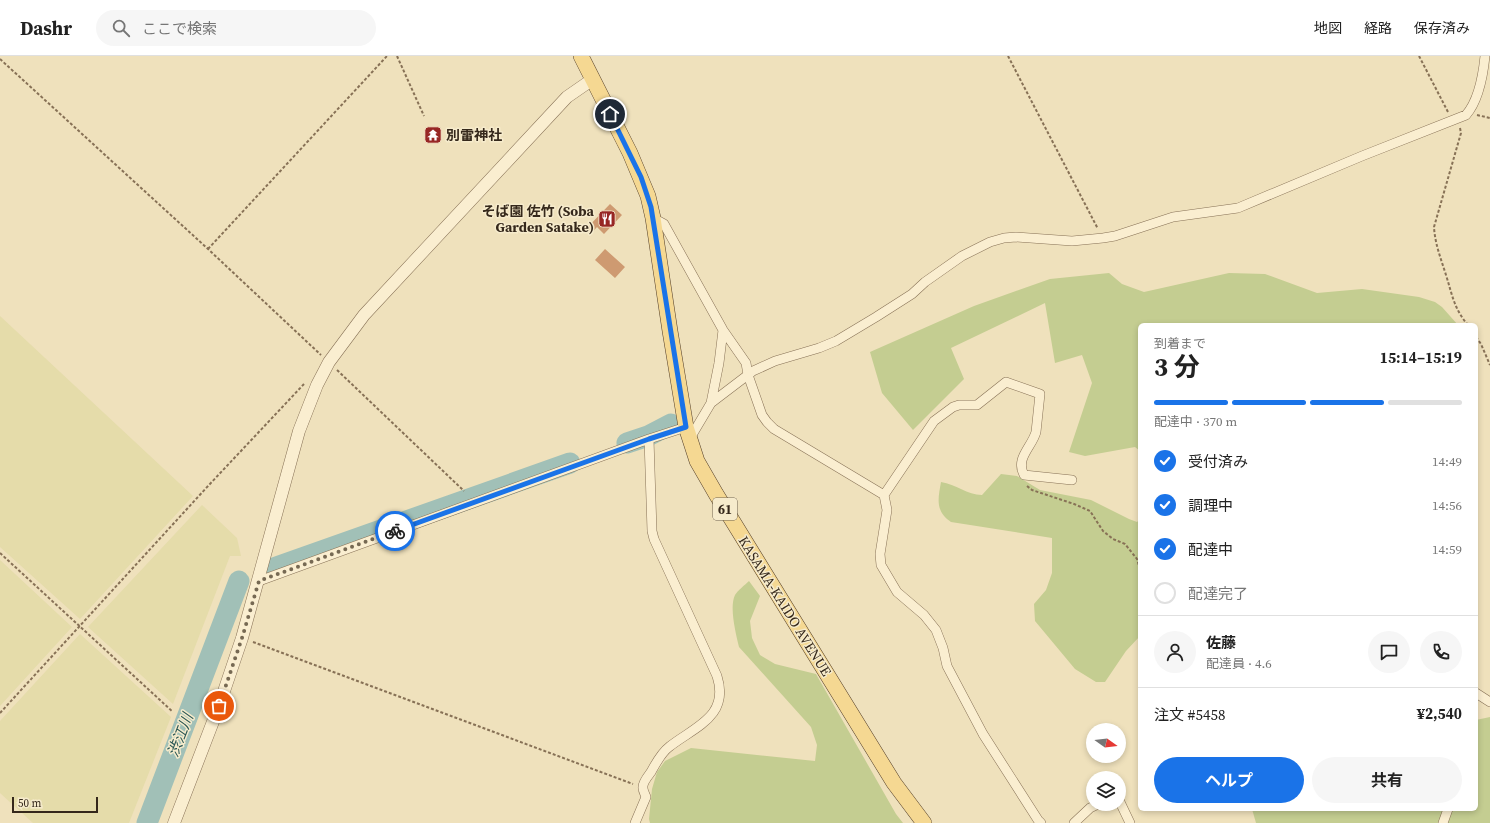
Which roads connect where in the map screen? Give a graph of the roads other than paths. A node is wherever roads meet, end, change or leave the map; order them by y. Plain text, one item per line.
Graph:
1 (581, 56) edge
2 (1485, 56) edge
3 (593, 79) junction
4 (653, 218) junction
5 (723, 330) junction
6 (748, 375) junction
7 (711, 403) junction
8 (688, 434) junction
9 (649, 439) junction
10 (1072, 480) dead end
11 (884, 495) junction
12 (259, 581) junction
13 (1478, 694) edge
14 (1490, 702) edge
15 (1087, 811) edge
16 (1124, 811) edge
17 (1447, 811) edge
18 (174, 823) edge
19 (635, 823) edge
20 (924, 823) edge
21 (1041, 823) edge
22 (1074, 823) edge
23 (1130, 823) edge
24 (1443, 823) edge

1 - 3 main road, KASAMA-KAIDO AVENUE / 61
2 - 6 street
3 - 4 main road, KASAMA-KAIDO AVENUE / 61
3 - 12 street
4 - 5 street
4 - 8 main road, KASAMA-KAIDO AVENUE / 61
5 - 6 street
5 - 7 street
6 - 7 street
6 - 11 street
7 - 8 street
8 - 9 street
8 - 20 main road, KASAMA-KAIDO AVENUE / 61
9 - 12 street
9 - 19 street
10 - 11 street
11 - 21 street
12 - 18 street
13 - 14 street
15 - 22 street
16 - 23 street
17 - 24 street

